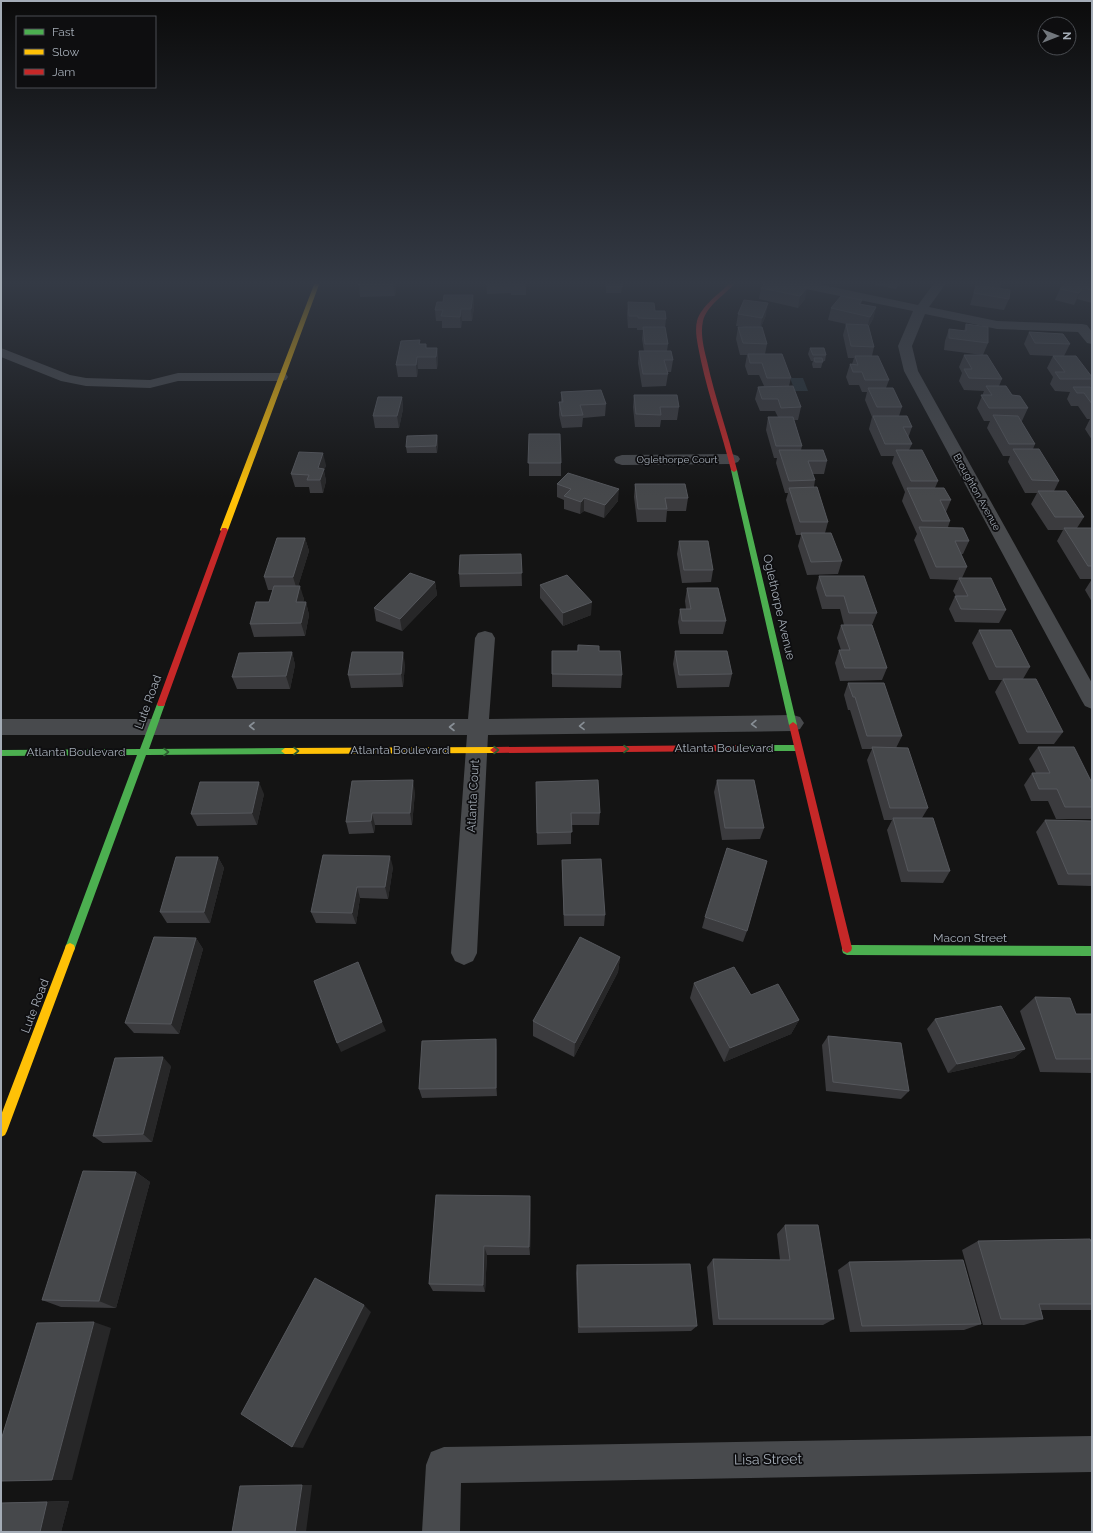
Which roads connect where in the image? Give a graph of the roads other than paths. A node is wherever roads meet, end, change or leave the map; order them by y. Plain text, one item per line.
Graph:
1 (5, 354) edge
2 (290, 354) edge
3 (703, 354) edge
4 (907, 354) edge
5 (279, 383) junction
6 (732, 459) junction
7 (622, 460) dead end
8 (485, 638) dead end
9 (1092, 701) edge
10 (793, 724) junction
11 (153, 726) junction
12 (1, 727) edge
13 (478, 727) junction
14 (798, 748) junction
15 (476, 750) junction
16 (143, 752) junction
17 (1, 753) edge
18 (847, 950) joint
19 (1092, 951) edge
20 (464, 953) dead end
21 (1, 1131) edge
22 (1092, 1454) edge
23 (441, 1532) edge

1 - 5 street
2 - 5 street, Lute Road
3 - 6 street, Oglethorpe Avenue
4 - 9 street, Broughton Avenue
5 - 11 street, Lute Road
6 - 7 street, Oglethorpe Court
6 - 10 street, Oglethorpe Avenue
8 - 13 street, Atlanta Court
10 -> 13 street, Atlanta Boulevard
10 - 14 street, Oglethorpe Avenue
11 - 12 street, Atlanta Boulevard
13 -> 11 street, Atlanta Boulevard
11 - 16 street, Lute Road
13 - 15 street, Atlanta Court
15 -> 14 street, Atlanta Boulevard
14 - 18 street, Oglethorpe Avenue
16 -> 15 street, Atlanta Boulevard
15 - 20 street, Atlanta Court
16 - 17 street, Atlanta Boulevard
16 - 21 street, Lute Road
18 - 19 street, Macon Street
22 - 23 street, Lisa Street

